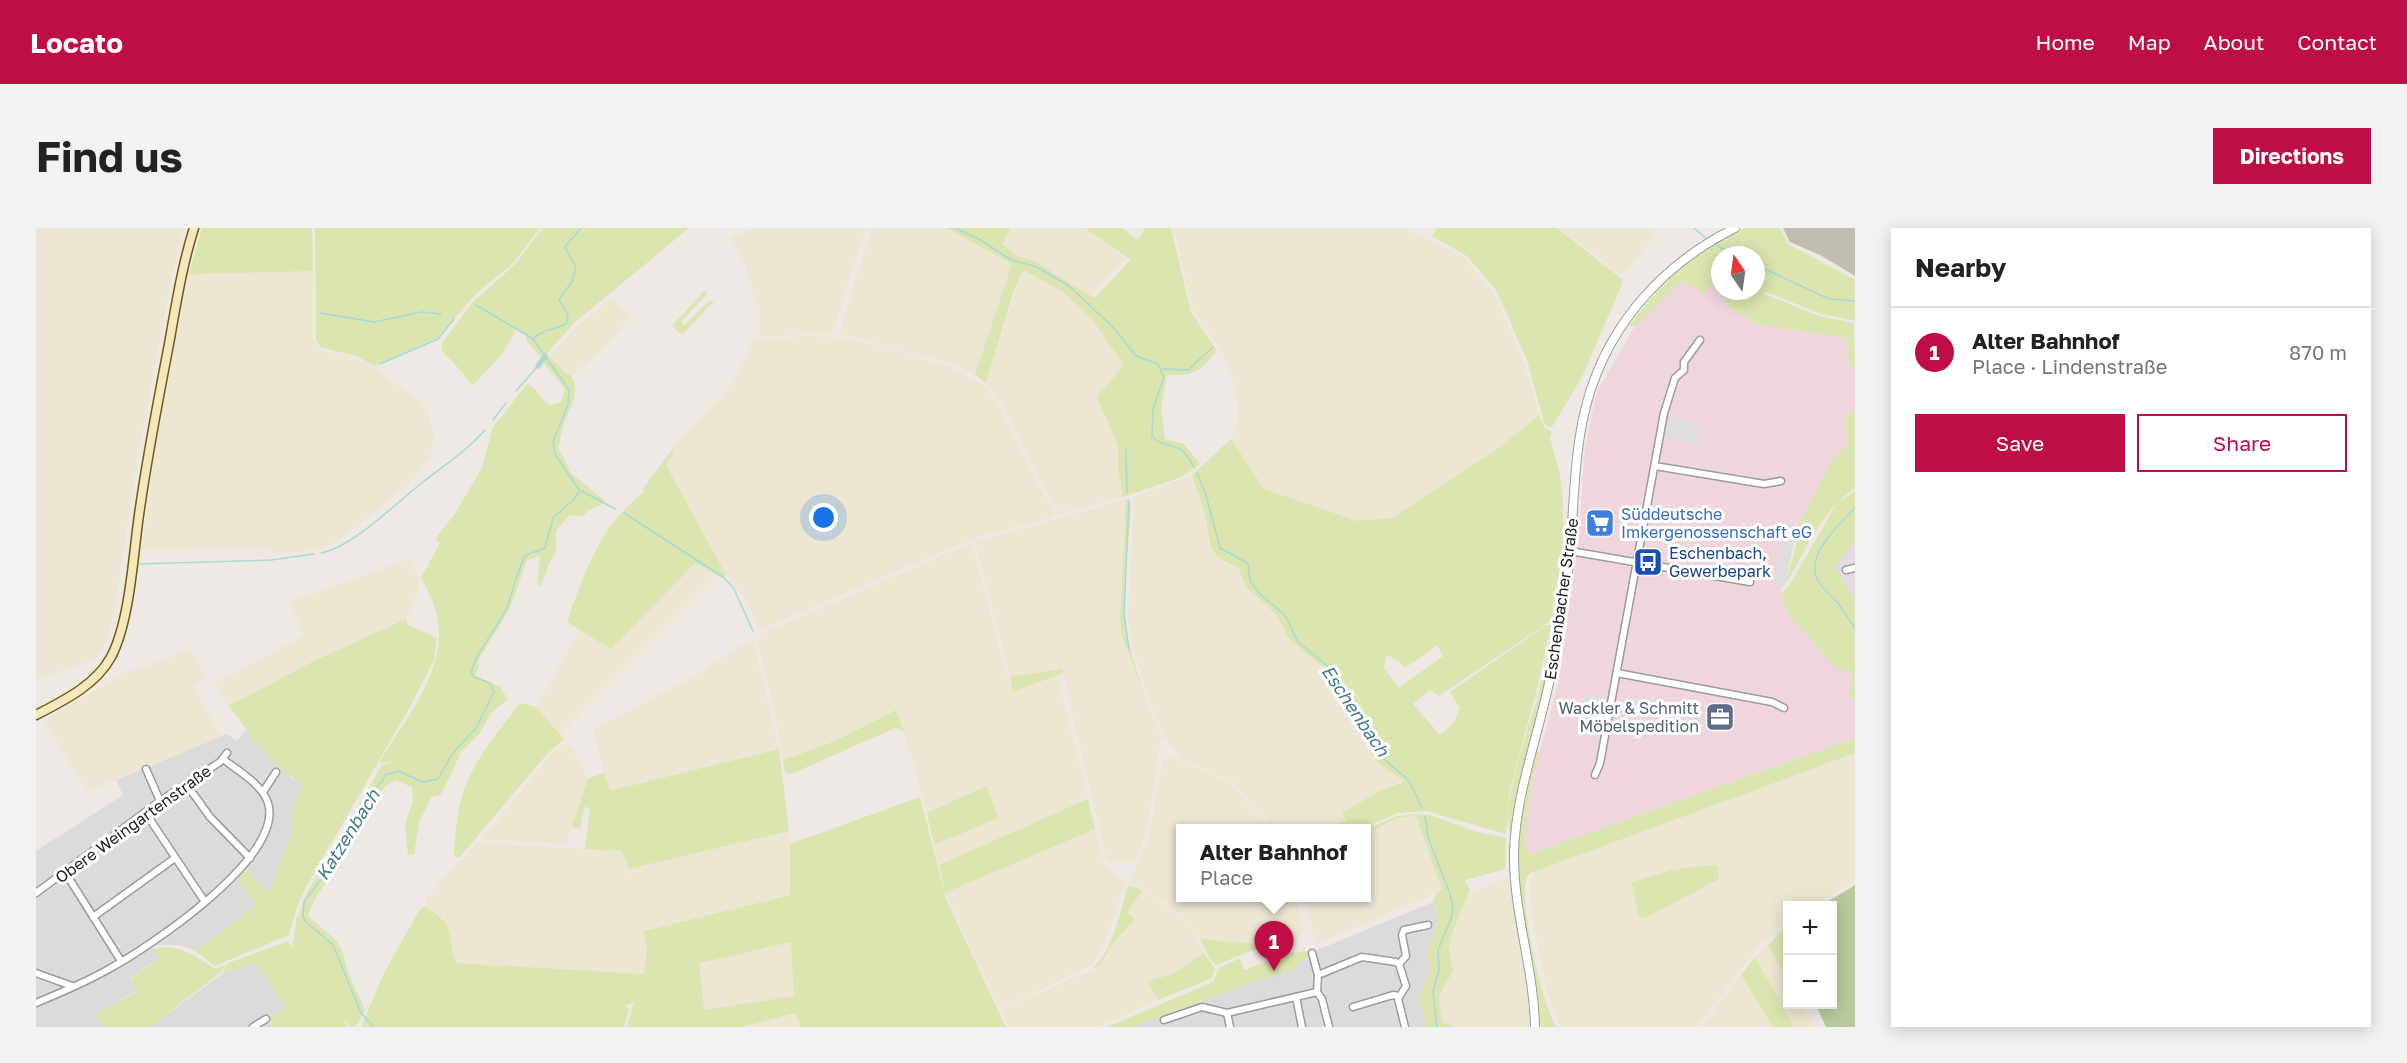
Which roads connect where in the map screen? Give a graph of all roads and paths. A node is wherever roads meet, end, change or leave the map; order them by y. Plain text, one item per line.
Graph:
1 (194, 228) edge
2 (1735, 228) edge
3 (1700, 340) dead end
4 (1655, 466) junction
5 (1781, 480) dead end
6 (1570, 551) junction
7 (1635, 563) junction
8 (1855, 568) edge
9 (1846, 570) dead end
10 (1750, 582) dead end
11 (1617, 673) junction
12 (1784, 708) dead end
13 (36, 715) edge
14 (227, 753) dead end
15 (222, 759) junction
16 (146, 770) dead end
17 (276, 772) dead end
18 (1595, 775) dead end
19 (187, 785) junction
20 (263, 792) junction
21 (160, 801) junction
22 (145, 812) junction
23 (175, 858) junction
24 (250, 858) junction
25 (65, 872) junction
26 (36, 893) edge
27 (205, 902) junction
28 (93, 917) junction
29 (1428, 925) dead end
30 (1312, 953) dead end
31 (121, 962) junction
32 (1399, 964) junction
33 (36, 973) edge
34 (1318, 975) junction
35 (72, 987) junction
36 (1317, 992) junction
37 (1399, 996) junction
38 (1296, 997) junction
39 (36, 1003) edge
40 (1353, 1007) dead end
41 (1227, 1013) junction
42 (266, 1019) dead end
43 (1164, 1020) dead end
44 (254, 1027) edge
45 (1230, 1027) edge
46 (1302, 1027) edge
47 (1329, 1027) edge
48 (1405, 1027) edge
49 (1535, 1027) edge

1 - 13 main road
2 - 6 street, Eschenbacher Straße
3 - 4 street
4 - 5 street
4 - 7 street
6 - 7 street
6 - 49 street, Eschenbacher Straße
7 - 10 street
7 - 11 street
8 - 9 street
11 - 12 street
11 - 18 street
14 - 15 street, Obere Weingartenstraße
15 - 19 street, Obere Weingartenstraße
15 - 20 street
16 - 21 street
17 - 20 street
19 - 21 street, Obere Weingartenstraße
19 - 24 street
20 - 24 street
21 - 22 street, Obere Weingartenstraße
22 - 23 street
22 - 25 street, Obere Weingartenstraße
23 - 27 street
23 - 28 street
24 - 27 street
25 - 26 street, Obere Weingartenstraße
25 - 28 street
27 - 31 street
28 - 31 street
29 - 32 street
30 - 34 street
31 - 35 street
32 - 34 street
32 - 37 street
33 - 35 street
34 - 36 street
35 - 39 street
36 - 38 street
36 - 47 street
37 - 40 street
37 - 48 street
38 - 41 street
38 - 46 street
41 - 43 street
41 - 45 street
42 - 44 street

